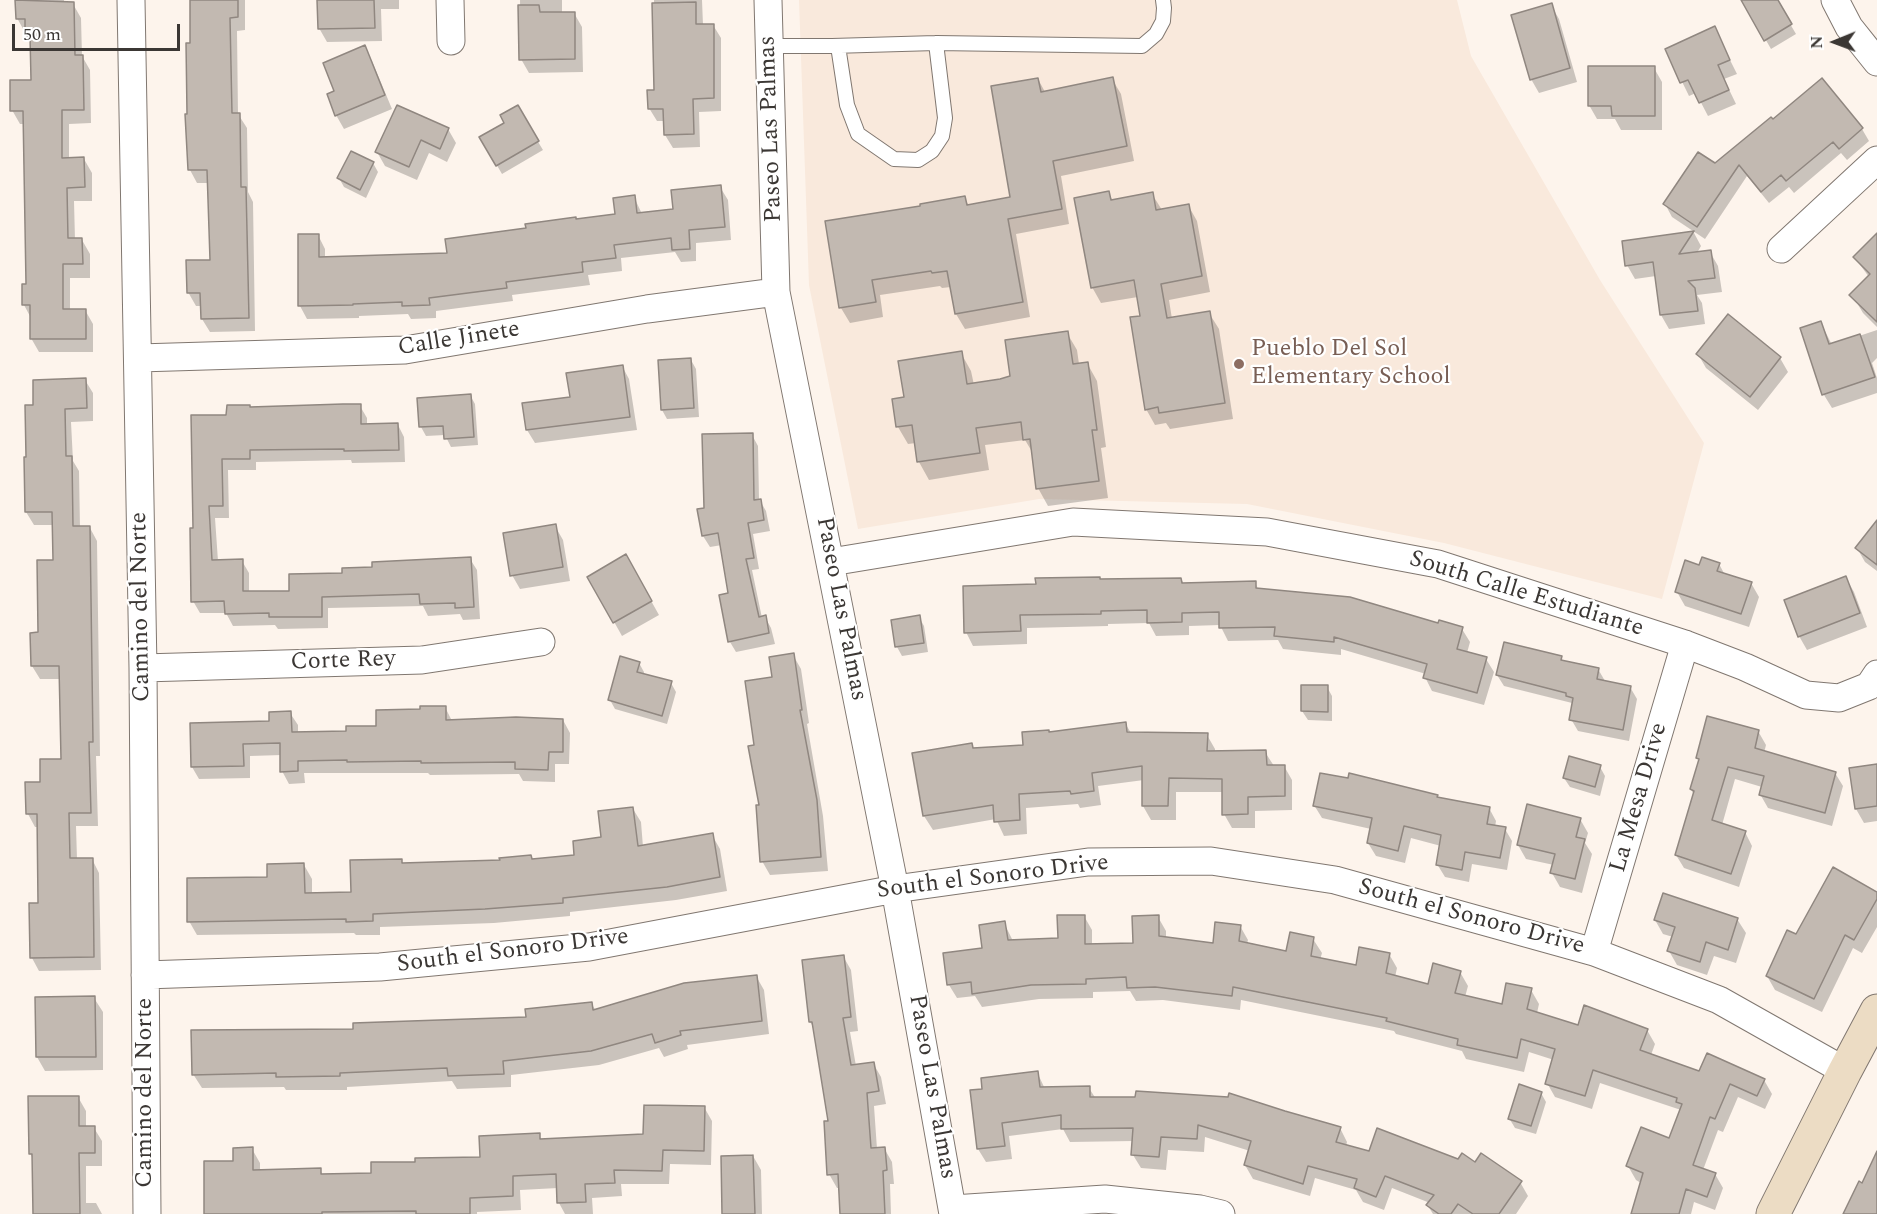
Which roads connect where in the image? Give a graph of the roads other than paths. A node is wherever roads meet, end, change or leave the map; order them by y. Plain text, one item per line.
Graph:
1 (131, 0) edge
2 (450, 0) edge
3 (768, 0) edge
4 (1163, 0) edge
5 (1835, 0) edge
6 (452, 41) dead end
7 (936, 43) junction
8 (770, 46) junction
9 (838, 46) junction
10 (1877, 62) edge
11 (1877, 160) edge
12 (1781, 249) dead end
13 (776, 292) junction
14 (139, 358) junction
15 (831, 562) junction
16 (541, 642) dead end
17 (1686, 644) junction
18 (143, 668) junction
19 (1877, 674) edge
20 (895, 889) junction
21 (1594, 952) junction
22 (145, 975) junction
23 (1877, 1011) edge
24 (1845, 1071) junction
25 (953, 1212) edge
26 (147, 1214) edge
27 (1221, 1214) edge
28 (1773, 1214) edge

1 - 14 street, Camino del Norte
2 - 6 street
3 - 8 street, Paseo Las Palmas
4 - 7 lane
5 - 10 street
7 - 9 lane
7 - 9 lane
8 - 9 lane
8 - 13 street, Paseo Las Palmas
11 - 12 street
13 - 14 street, Calle Jinete
13 - 15 street, Paseo Las Palmas
14 - 18 street, Camino del Norte
15 - 17 street, South Calle Estudiante
15 - 20 street, Paseo Las Palmas
16 - 18 street, Corte Rey
17 - 19 street, South Calle Estudiante
17 - 21 street, La Mesa Drive
18 - 22 street, Camino del Norte
20 - 21 street, South el Sonoro Drive
20 - 22 street, South el Sonoro Drive
20 - 25 street, Paseo Las Palmas
21 - 24 street, South el Sonoro Drive
22 - 26 street, Camino del Norte
23 - 24 street
24 - 28 street
25 - 27 street

